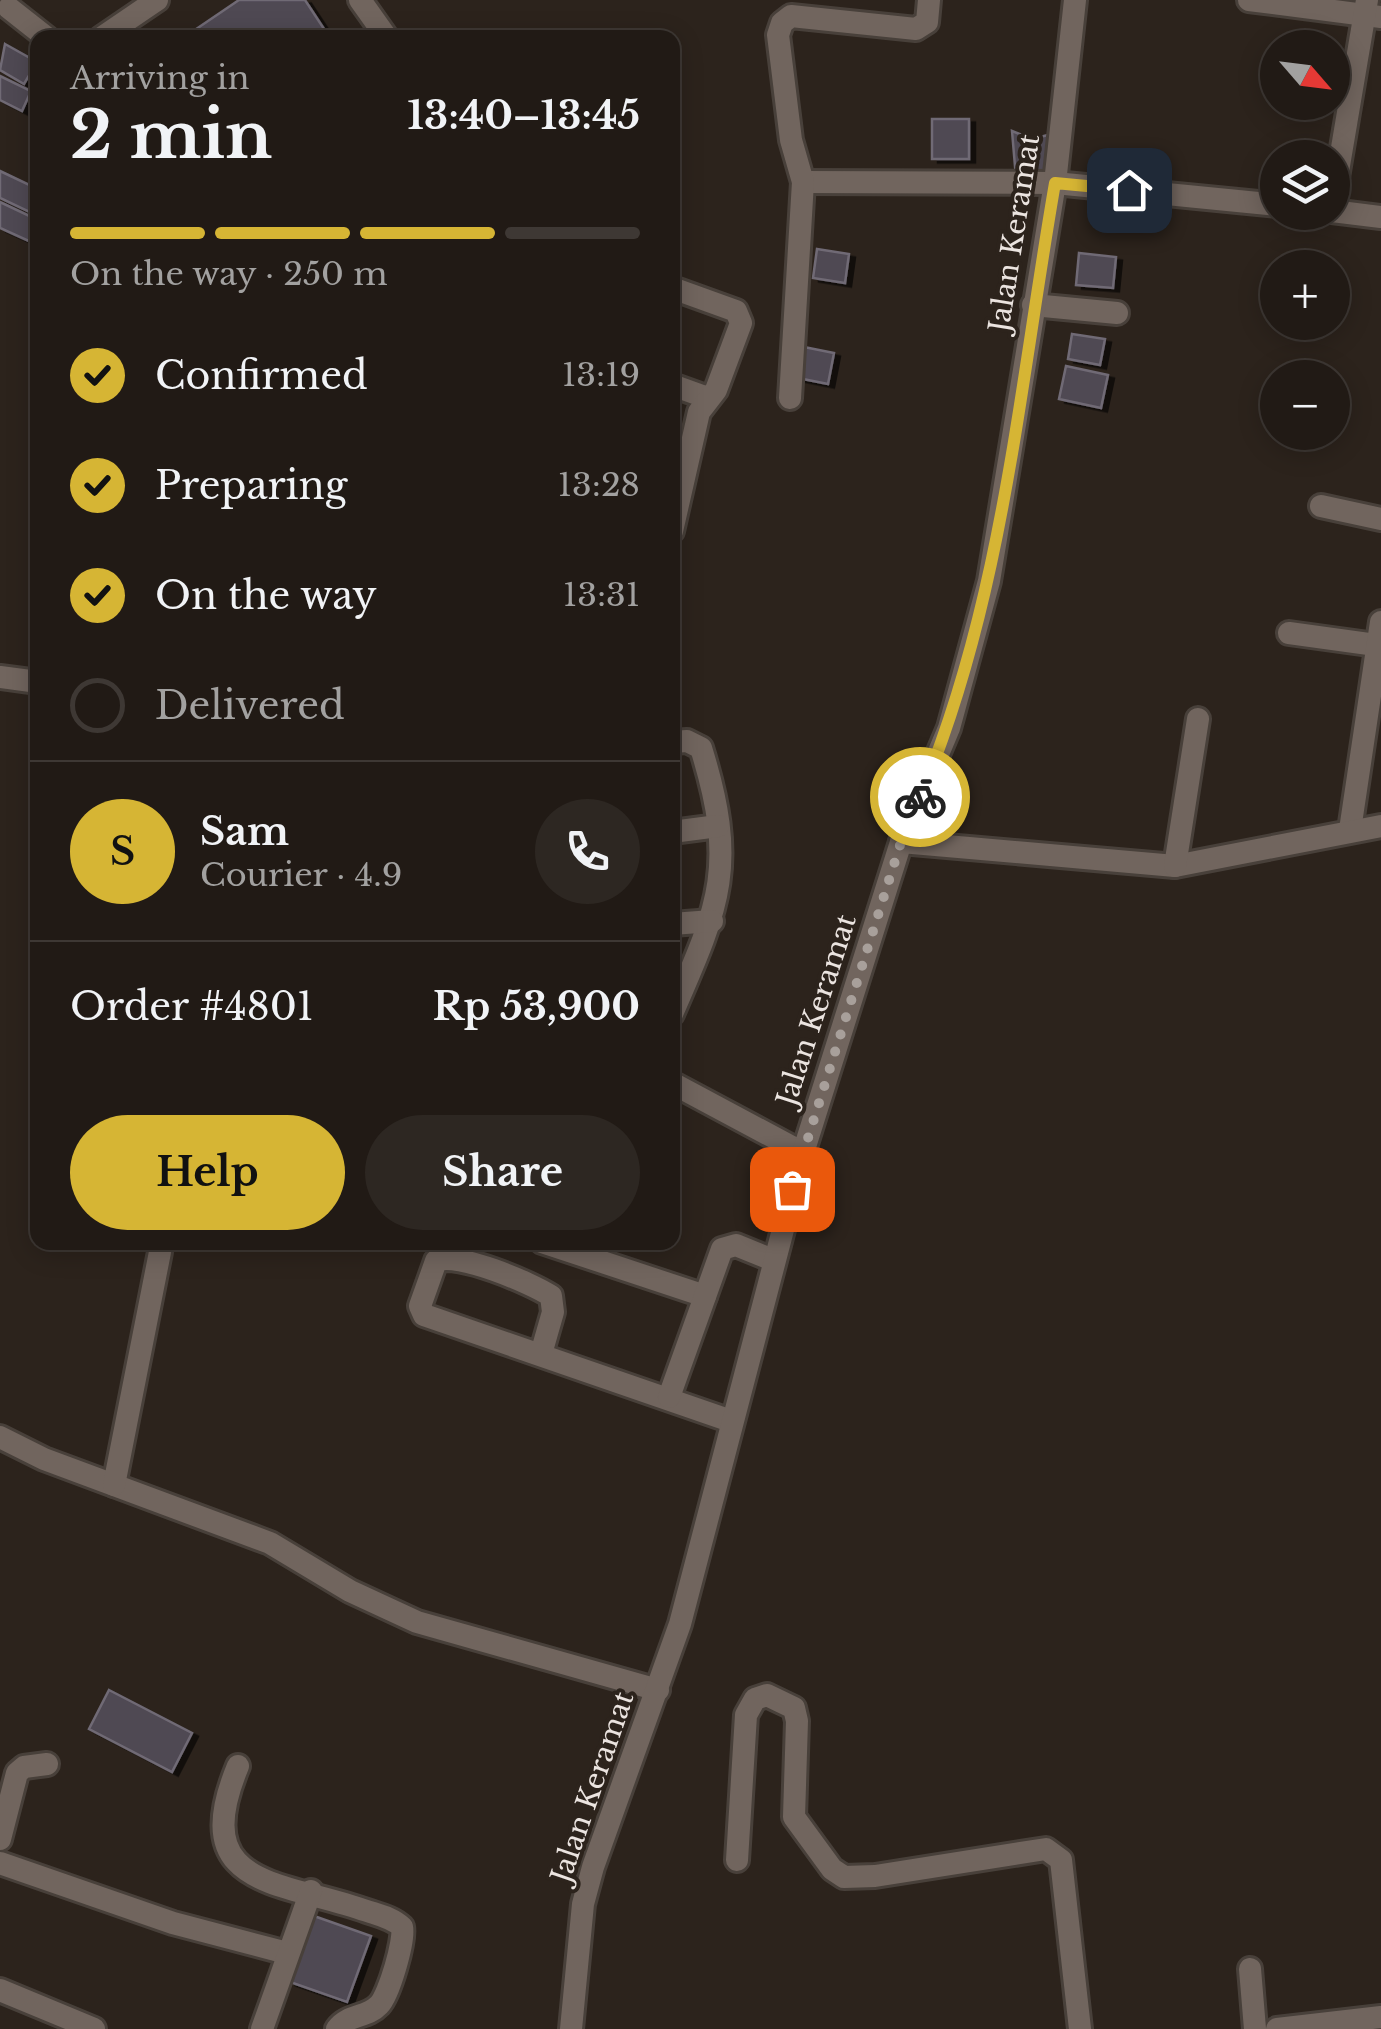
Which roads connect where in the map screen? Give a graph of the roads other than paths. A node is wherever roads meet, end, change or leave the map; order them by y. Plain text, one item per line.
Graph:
1 (157, 0) edge
2 (360, 0) edge
3 (929, 0) edge
4 (1075, 0) edge
5 (1249, 0) edge
6 (8, 11) edge
7 (1371, 11) edge
8 (35, 30) edge
9 (112, 30) edge
10 (381, 30) edge
11 (1346, 140) edge
12 (802, 182) junction
13 (1055, 183) junction
14 (1260, 204) edge
15 (1350, 212) edge
16 (1381, 217) edge
17 (680, 291) edge
18 (1034, 305) junction
19 (1117, 313) dead end
20 (680, 388) edge
21 (708, 398) junction
22 (790, 398) dead end
23 (680, 496) edge
24 (1321, 506) dead end
25 (1381, 518) edge
26 (1289, 633) dead end
27 (1379, 634) edge
28 (0, 677) edge
29 (30, 681) edge
30 (1198, 719) dead end
31 (680, 741) edge
32 (718, 826) junction
33 (1381, 826) edge
34 (1350, 830) junction
35 (680, 831) edge
36 (901, 842) junction
37 (1175, 866) junction
38 (712, 921) junction
39 (680, 923) edge
40 (680, 995) edge
41 (680, 1087) edge
42 (802, 1153) junction
43 (566, 1250) edge
44 (160, 1252) dead end
45 (772, 1260) junction
46 (705, 1296) junction
47 (541, 1354) junction
48 (668, 1396) junction
49 (731, 1421) junction
50 (0, 1438) edge
51 (114, 1485) junction
52 (658, 1690) junction
53 (48, 1764) dead end
54 (238, 1766) dead end
55 (0, 1838) edge
56 (737, 1860) dead end
57 (0, 1863) edge
58 (311, 1891) junction
59 (287, 1953) junction
60 (1250, 1968) dead end
61 (0, 1990) edge
62 (1381, 2017) edge
63 (94, 2029) edge
64 (262, 2029) edge
65 (336, 2029) edge
66 (571, 2029) edge
67 (1080, 2029) edge
68 (1255, 2029) edge
69 (1277, 2029) edge

1 - 9 street
2 - 10 street
3 - 12 street
4 - 13 street, Jalan Keramat
5 - 7 street
6 - 8 street
7 - 11 street
12 - 13 street
12 - 22 street
13 - 14 street
13 - 18 street, Jalan Keramat
15 - 16 street
17 - 21 street
18 - 19 street
18 - 36 street, Jalan Keramat
20 - 21 street
21 - 23 street
24 - 25 street
26 - 27 street
27 - 34 street
28 - 29 street
30 - 37 street
31 - 32 street
32 - 35 street
32 - 38 street
33 - 34 street
34 - 37 street
36 - 37 street
36 - 42 street, Jalan Keramat
38 - 39 street
38 - 40 street
41 - 42 street
42 - 45 street, Jalan Keramat
43 - 46 street
44 - 51 street
45 - 46 street
45 - 49 street, Jalan Keramat
46 - 48 street
47 - 47 street
47 - 48 street
48 - 49 street
49 - 52 street, Jalan Keramat
50 - 51 street
51 - 52 street
52 - 66 street, Jalan Keramat
53 - 55 street
54 - 58 street
56 - 67 street
57 - 59 street
58 - 59 street
58 - 65 street
59 - 64 street
60 - 68 street
61 - 63 street
62 - 69 street

